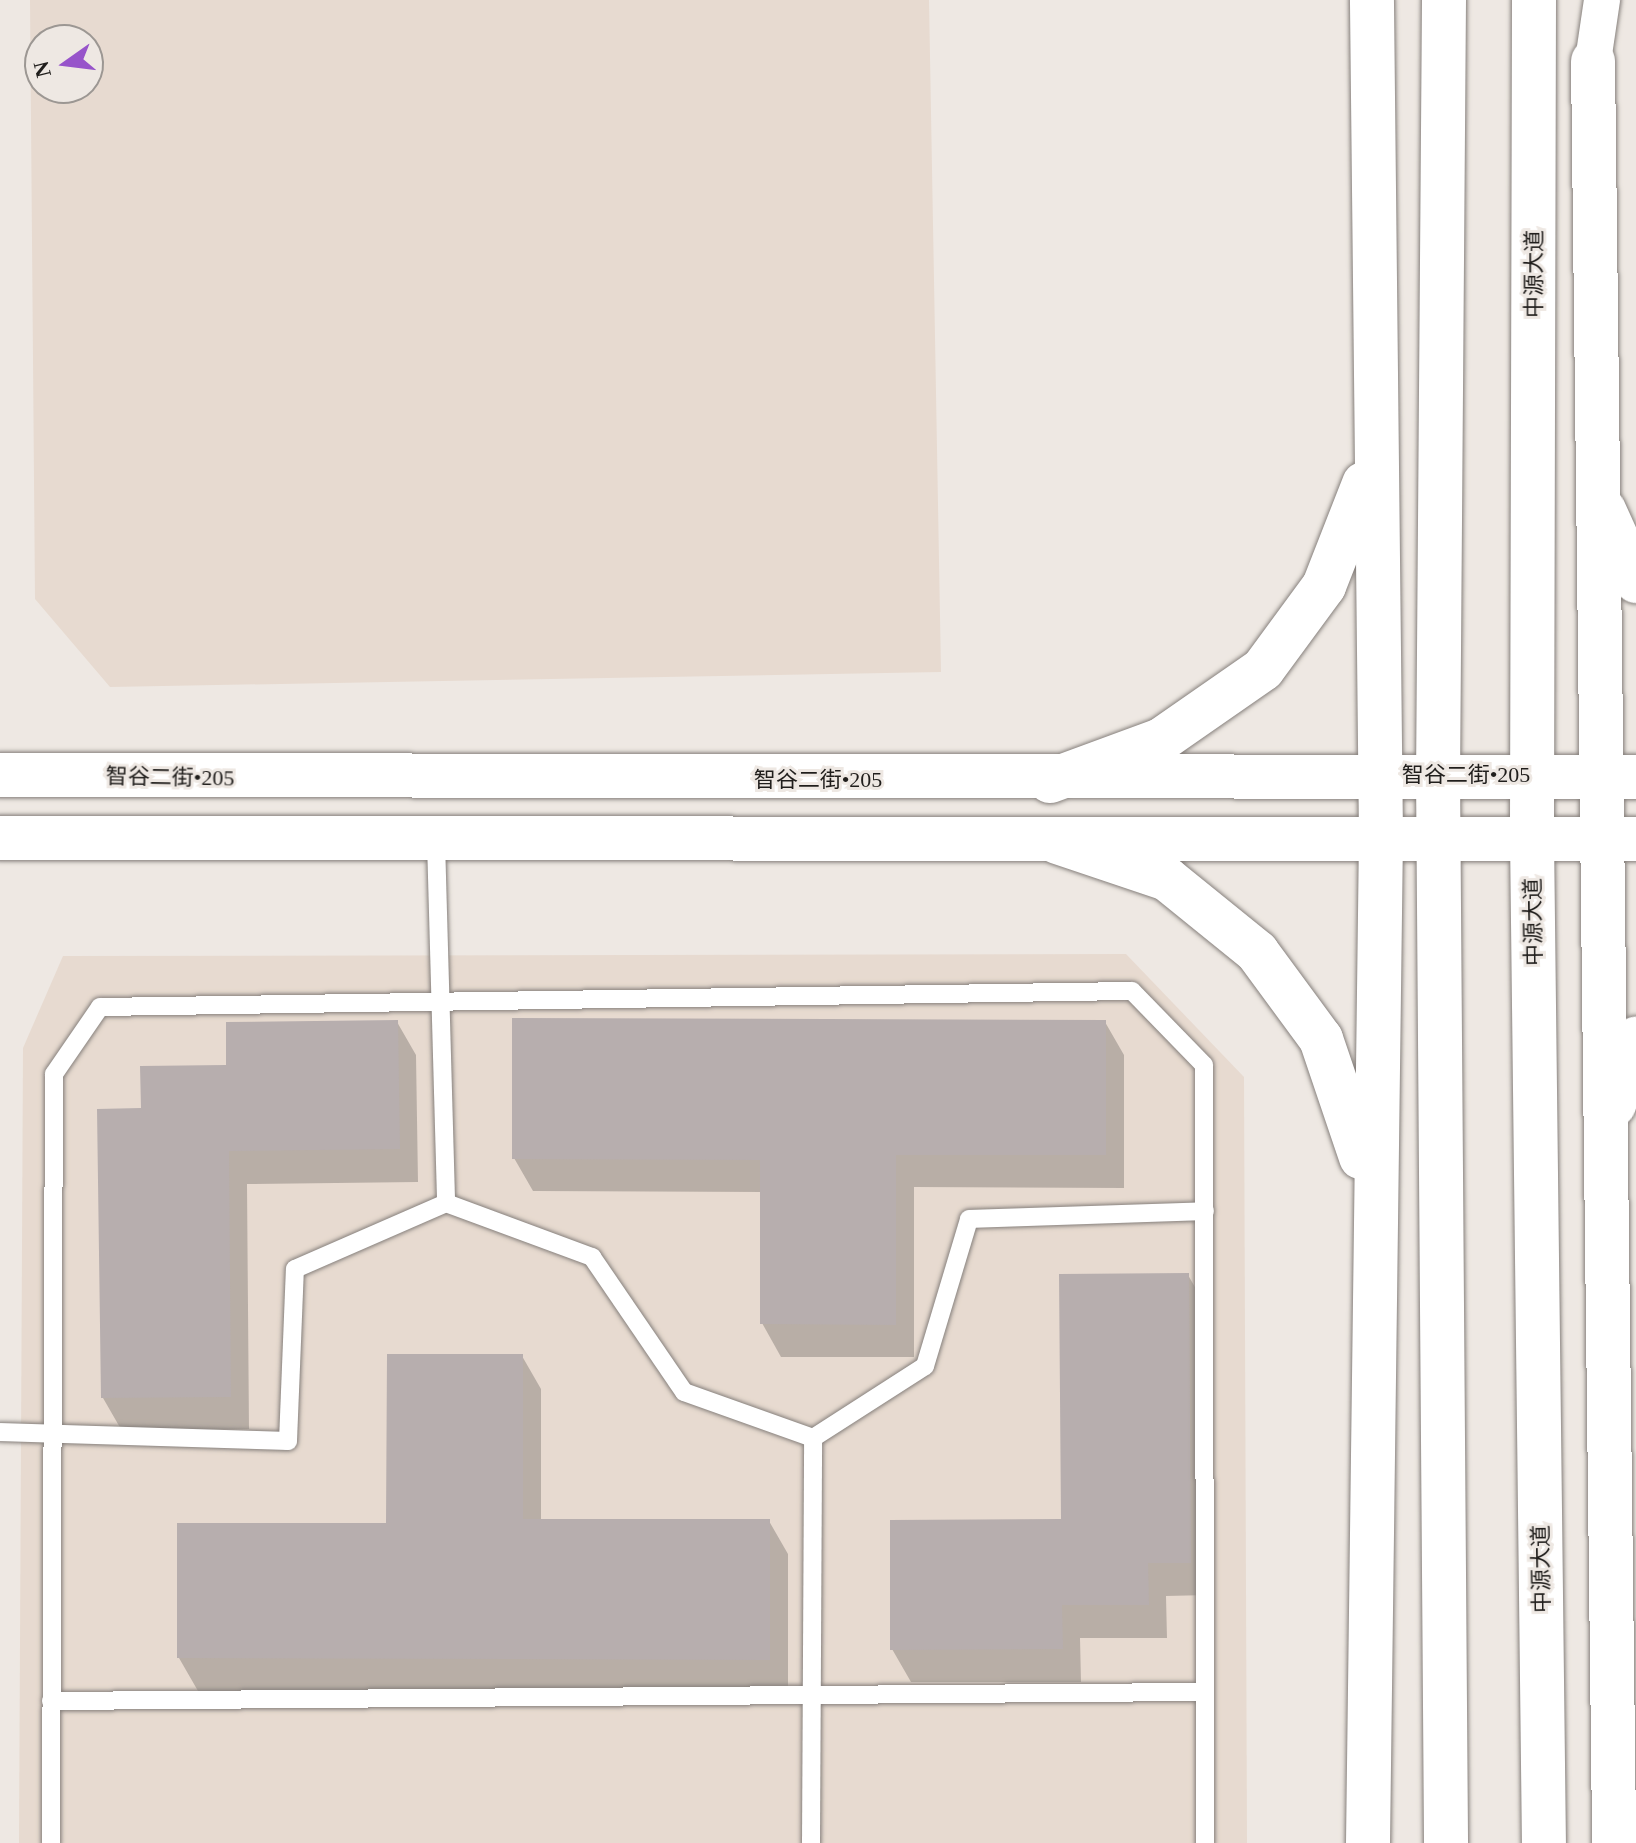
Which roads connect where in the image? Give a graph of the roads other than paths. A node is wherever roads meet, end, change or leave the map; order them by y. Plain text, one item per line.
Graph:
1 (1372, 0) edge
2 (1444, 0) edge
3 (1534, 0) edge
4 (1602, 0) edge
5 (1593, 61) joint
6 (1376, 436) junction
7 (1597, 483) junction
8 (1636, 581) edge
9 (1438, 773) junction
10 (0, 775) edge
11 (1380, 775) junction
12 (1535, 775) junction
13 (1617, 777) edge
14 (1050, 781) junction
15 (1381, 836) junction
16 (1439, 837) junction
17 (1532, 837) junction
18 (0, 838) edge
19 (1617, 839) edge
20 (436, 841) junction
21 (1057, 842) junction
22 (440, 1002) junction
23 (1636, 1039) edge
24 (1604, 1138) junction
25 (446, 1203) junction
26 (1373, 1205) junction
27 (1205, 1211) junction
28 (0, 1432) edge
29 (53, 1436) junction
30 (813, 1438) junction
31 (1205, 1692) junction
32 (812, 1695) junction
33 (51, 1701) junction
34 (51, 1843) edge
35 (811, 1843) edge
36 (1205, 1843) edge
37 (1368, 1843) edge
38 (1446, 1843) edge
39 (1544, 1843) edge
40 (1614, 1843) edge

1 - 6 main road
2 - 9 main road
3 - 12 main road, 中源大道
4 - 5 street
5 - 7 main road
6 - 11 main road
6 - 14 main road
7 - 8 main road
7 - 13 main road
9 - 11 main road, 智谷二街•205
9 - 12 main road, 智谷二街•205
9 - 16 main road
10 - 14 main road, 智谷二街•205
11 - 14 main road, 智谷二街•205
11 - 15 main road
12 - 13 main road, 智谷二街•205
12 - 17 main road, 中源大道
13 - 19 main road
15 - 16 main road
15 - 21 main road
15 - 26 main road
16 - 17 main road
16 - 38 main road
17 - 19 main road
17 - 39 main road, 中源大道
18 - 20 main road
19 - 24 main road
20 - 21 main road
20 - 22 lane
21 - 26 main road
22 - 25 lane
22 - 27 lane
22 - 29 lane
23 - 24 main road
24 - 40 main road
25 - 29 lane
25 - 30 lane
26 - 37 main road
27 - 30 lane
27 - 31 lane
28 - 29 lane
29 - 33 lane
30 - 32 lane
31 - 32 lane
31 - 36 lane
32 - 33 lane
32 - 35 lane
33 - 34 lane

